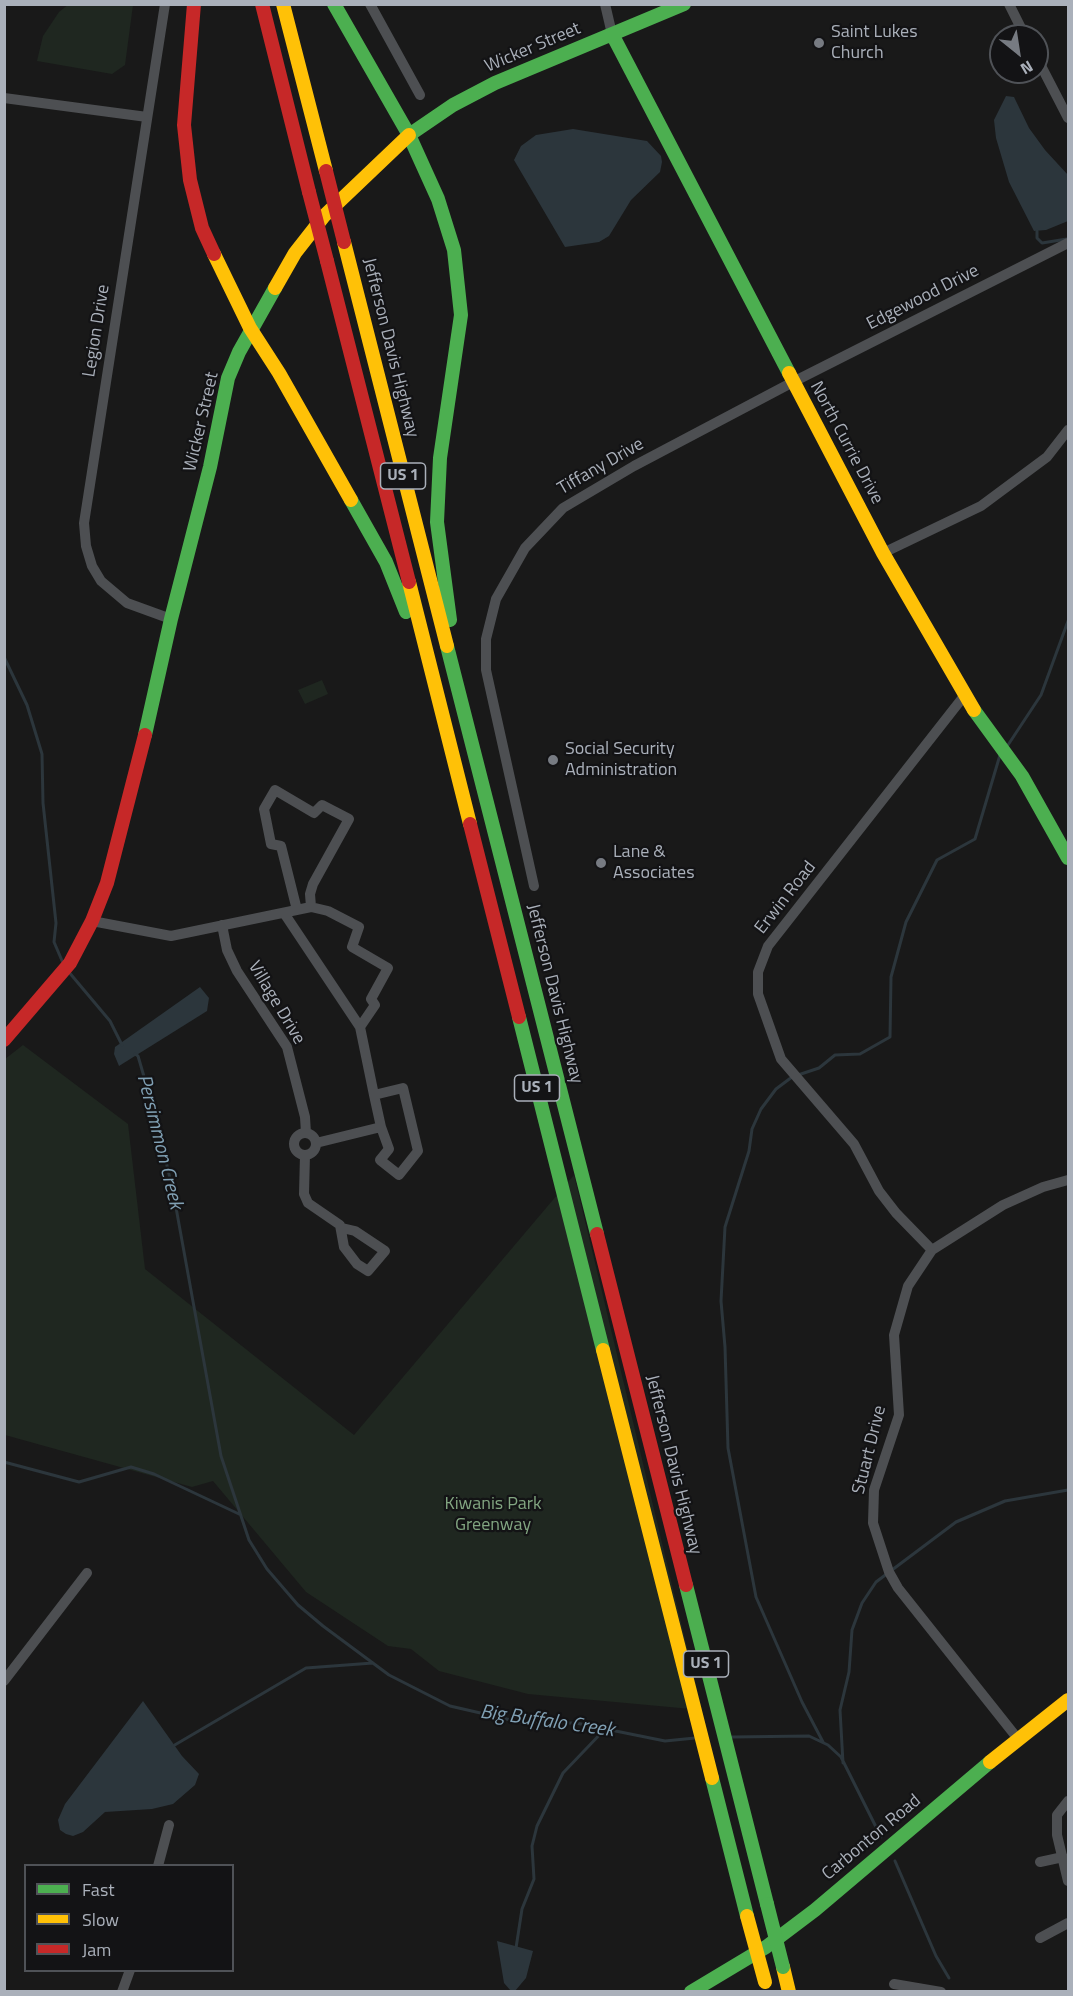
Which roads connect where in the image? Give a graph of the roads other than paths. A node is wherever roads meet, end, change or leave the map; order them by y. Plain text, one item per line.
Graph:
1 (165, 4) edge
2 (194, 4) edge
3 (262, 4) edge
4 (284, 4) edge
5 (334, 4) edge
6 (370, 4) edge
7 (605, 4) edge
8 (684, 4) edge
9 (1009, 4) edge
10 (1019, 24) edge
11 (612, 34) junction
12 (1049, 81) edge
13 (420, 95) dead end
14 (4, 98) edge
15 (147, 117) junction
16 (1068, 118) edge
17 (409, 135) junction
18 (1068, 243) edge
19 (250, 328) junction
20 (793, 382) junction
21 (1068, 430) edge
22 (883, 553) junction
23 (171, 619) junction
24 (434, 689) junction
25 (964, 696) junction
26 (463, 711) junction
27 (1068, 858) edge
28 (534, 886) dead end
29 (311, 907) junction
30 (297, 910) junction
31 (284, 913) junction
32 (92, 921) junction
33 (222, 925) junction
34 (360, 1028) junction
35 (4, 1040) edge
36 (374, 1095) junction
37 (381, 1127) junction
38 (306, 1133) junction
39 (316, 1143) junction
40 (305, 1155) junction
41 (1068, 1180) edge
42 (342, 1228) dead end
43 (932, 1250) junction
44 (87, 1573) dead end
45 (4, 1681) edge
46 (1068, 1700) edge
47 (1018, 1739) junction
48 (1068, 1801) edge
49 (169, 1825) dead end
50 (1063, 1857) junction
51 (1040, 1862) dead end
52 (159, 1864) edge
53 (1068, 1881) edge
54 (1068, 1923) edge
55 (1040, 1938) dead end
56 (130, 1972) edge
57 (894, 1984) dead end
58 (766, 1987) edge
59 (122, 1992) edge
60 (690, 1992) edge
61 (789, 1992) edge
62 (941, 1992) edge

1 - 15 street, Legion Drive
2 - 19 main road
3 - 24 main road, US 1, bridge
4 - 26 main road, Jefferson Davis Highway / US 1, bridge
5 - 17 main road
6 - 13 street
7 - 11 street
8 - 11 main road, Wicker Street
9 - 10 street
11 - 17 main road, Wicker Street
11 - 20 main road, North Currie Drive
12 - 16 street
14 - 15 street
15 - 23 street, Legion Drive
17 - 19 main road, Wicker Street
17 - 26 main road
18 - 20 street, Edgewood Drive
19 - 23 main road, Wicker Street
19 - 24 main road
20 - 22 main road, North Currie Drive
20 - 28 street, Tiffany Drive
21 - 22 street
22 - 25 main road, North Currie Drive
23 - 32 main road, Wicker Street
24 - 58 main road, US 1, bridge
25 - 27 main road, North Currie Drive
25 - 43 street, Erwin Road
26 - 61 main road, Jefferson Davis Highway / US 1, bridge
29 - 30 street
29 - 30 street
29 - 34 street
30 - 31 street
31 - 33 street
31 - 34 street
32 - 33 street
32 - 35 main road, Wicker Street
33 - 38 street, Village Drive
34 - 36 street
36 - 37 street
36 - 37 street
37 - 39 street
38 - 39 street
38 - 40 street, Village Drive
39 - 40 street
40 - 42 street, Village Drive
41 - 43 street, Stuart Drive
43 - 47 street, Stuart Drive
44 - 45 street
46 - 47 main road, Carbonton Road
47 - 60 main road, Carbonton Road
48 - 50 street
49 - 52 street
50 - 51 street
50 - 53 street
54 - 55 street
56 - 59 street
57 - 62 street

